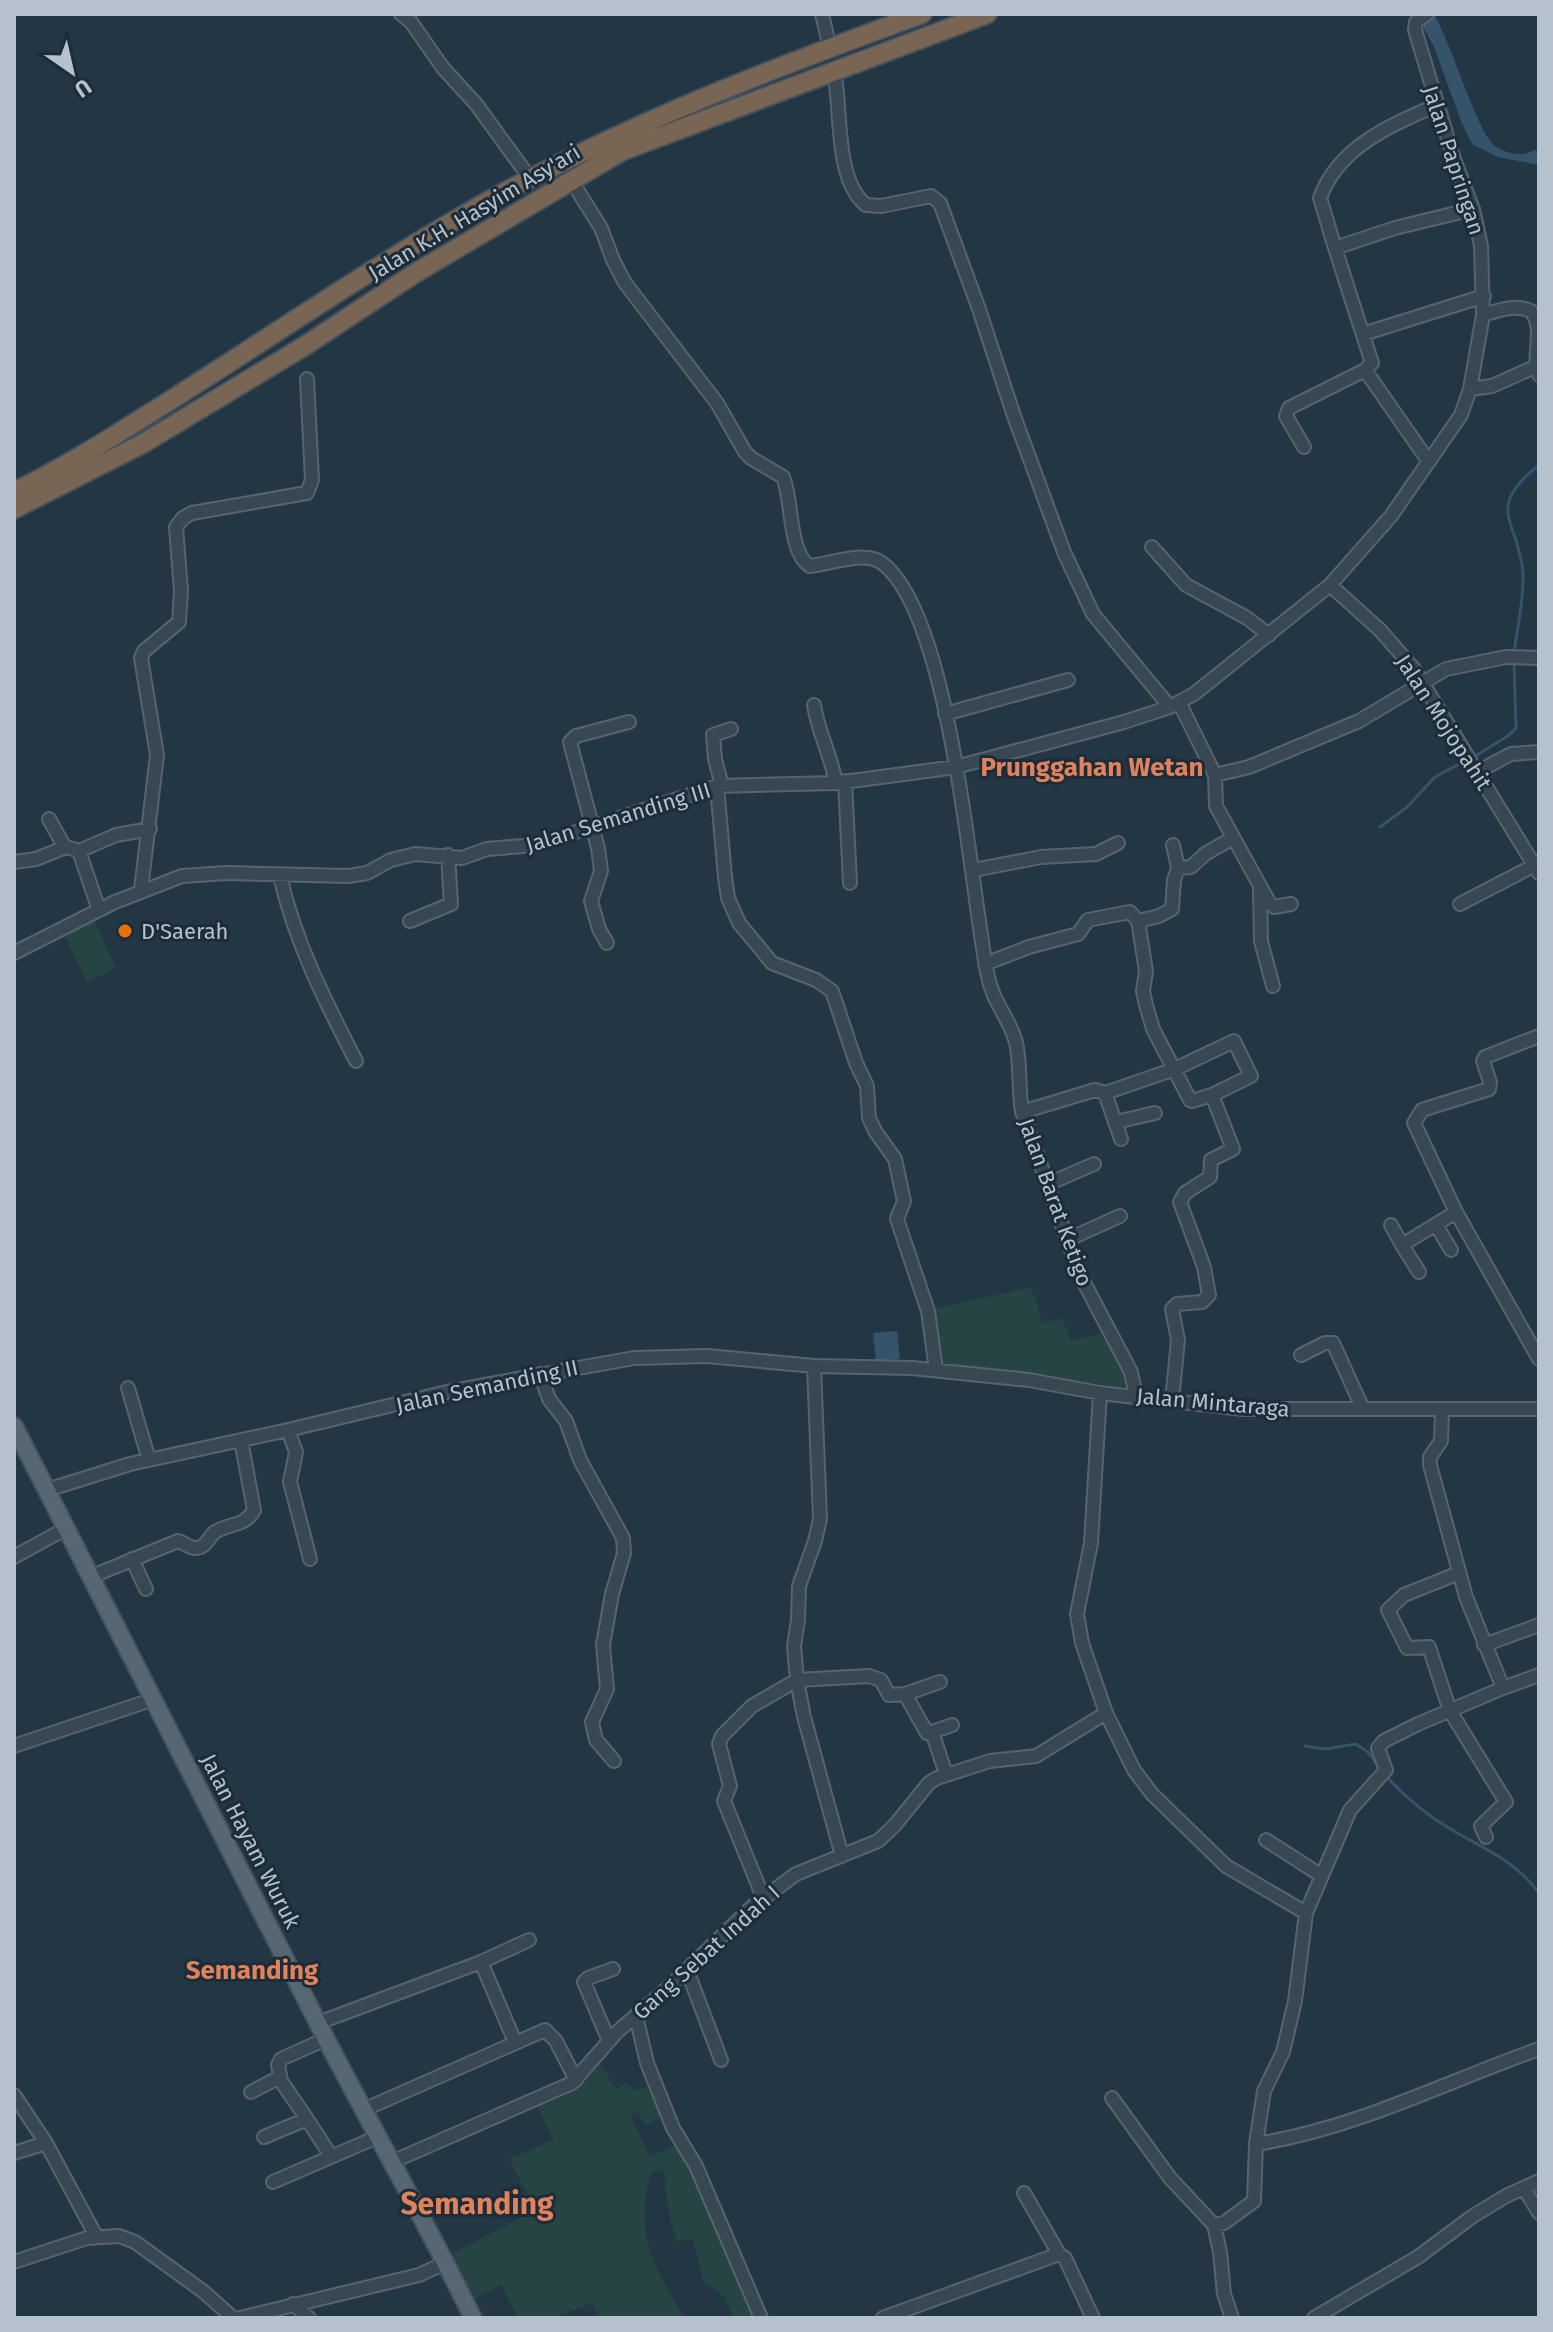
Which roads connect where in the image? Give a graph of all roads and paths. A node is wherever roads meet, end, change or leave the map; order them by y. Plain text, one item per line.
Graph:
1 (401, 14) edge
2 (822, 14) edge
3 (921, 14) edge
4 (960, 14) edge
5 (987, 14) edge
6 (1427, 14) edge
7 (830, 48) junction
8 (895, 48) junction
9 (775, 70) junction
10 (834, 71) junction
11 (1437, 105) junction
12 (529, 177) junction
13 (571, 180) junction
14 (534, 201) junction
15 (1473, 209) junction
16 (436, 231) junction
17 (1335, 248) junction
18 (417, 272) junction
19 (1484, 296) junction
20 (305, 314) junction
21 (1483, 315) junction
22 (1363, 334) junction
23 (1538, 369) edge
24 (1365, 370) junction
25 (307, 379) dead end
26 (1470, 389) junction
27 (1304, 447) dead end
28 (1429, 462) junction
29 (14, 492) edge
30 (14, 509) edge
31 (1152, 547) dead end
32 (1330, 585) junction
33 (1269, 635) junction
34 (1539, 658) edge
35 (1068, 680) dead end
36 (1423, 682) junction
37 (814, 705) dead end
38 (1175, 705) junction
39 (945, 714) junction
40 (629, 722) dead end
41 (731, 729) dead end
42 (1539, 752) edge
43 (956, 767) junction
44 (1477, 772) junction
45 (1215, 775) junction
46 (841, 782) junction
47 (720, 786) junction
48 (49, 819) dead end
49 (150, 829) junction
50 (591, 829) junction
51 (1233, 838) junction
52 (1118, 843) dead end
53 (1173, 845) dead end
54 (66, 847) junction
55 (79, 851) junction
56 (448, 855) junction
57 (14, 862) edge
58 (1178, 868) junction
59 (1537, 869) edge
60 (974, 870) junction
61 (280, 876) junction
62 (850, 883) dead end
63 (1260, 886) junction
64 (141, 890) junction
65 (1291, 904) dead end
66 (1460, 904) dead end
67 (99, 910) junction
68 (410, 921) dead end
69 (1138, 921) junction
70 (607, 943) dead end
71 (14, 953) edge
72 (985, 964) junction
73 (1273, 986) dead end
74 (1539, 1036) edge
75 (356, 1061) dead end
76 (1175, 1069) junction
77 (1105, 1093) junction
78 (1212, 1095) junction
79 (1022, 1112) junction
80 (1155, 1113) dead end
81 (1116, 1122) junction
82 (1121, 1139) dead end
83 (1094, 1164) dead end
84 (1048, 1184) junction
85 (1456, 1212) junction
86 (1120, 1216) dead end
87 (1391, 1225) dead end
88 (1436, 1225) junction
89 (1069, 1239) junction
90 (1402, 1245) junction
91 (1451, 1250) dead end
92 (1419, 1272) dead end
93 (1301, 1355) dead end
94 (1539, 1359) edge
95 (814, 1366) junction
96 (936, 1370) junction
97 (540, 1374) junction
98 (128, 1388) dead end
99 (1100, 1393) junction
100 (1136, 1396) junction
101 (1172, 1401) junction
102 (1363, 1409) junction
103 (1539, 1409) edge
104 (1442, 1410) junction
105 (14, 1426) edge
106 (288, 1430) junction
107 (241, 1440) junction
108 (149, 1460) junction
109 (47, 1490) junction
110 (65, 1529) junction
111 (14, 1557) edge
112 (132, 1559) junction
113 (310, 1559) dead end
114 (1459, 1573) junction
115 (90, 1577) junction
116 (146, 1589) dead end
117 (1539, 1625) edge
118 (1484, 1645) junction
119 (1539, 1675) edge
120 (797, 1680) junction
121 (940, 1682) dead end
122 (1503, 1688) junction
123 (905, 1694) junction
124 (154, 1699) junction
125 (1450, 1711) junction
126 (1106, 1713) junction
127 (952, 1725) dead end
128 (932, 1732) junction
129 (14, 1746) edge
130 (614, 1761) dead end
131 (946, 1774) junction
132 (1486, 1837) dead end
133 (1266, 1840) dead end
134 (842, 1856) junction
135 (1322, 1876) junction
136 (763, 1897) junction
137 (1306, 1913) junction
138 (529, 1940) dead end
139 (481, 1962) junction
140 (613, 1969) dead end
141 (687, 1970) junction
142 (636, 2016) junction
143 (322, 2031) junction
144 (609, 2041) junction
145 (515, 2042) junction
146 (1539, 2049) edge
147 (721, 2060) dead end
148 (280, 2077) junction
149 (576, 2080) junction
150 (251, 2092) dead end
151 (14, 2095) edge
152 (1112, 2098) dead end
153 (363, 2110) junction
154 (307, 2119) junction
155 (264, 2137) dead end
156 (377, 2137) junction
157 (46, 2143) junction
158 (1256, 2144) junction
159 (14, 2153) edge
160 (331, 2156) junction
161 (394, 2161) junction
162 (1539, 2181) edge
163 (273, 2182) dead end
164 (1524, 2188) junction
165 (1024, 2193) dead end
166 (1539, 2213) edge
167 (1214, 2225) junction
168 (96, 2236) junction
169 (1059, 2254) junction
170 (14, 2262) edge
171 (445, 2263) junction
172 (293, 2304) junction
173 (1226, 2315) edge
174 (233, 2318) edge
175 (240, 2318) edge
176 (309, 2318) edge
177 (473, 2318) edge
178 (761, 2318) edge
179 (883, 2318) edge
180 (1093, 2318) edge
181 (1314, 2318) edge

1 - 12 street
2 - 7 street
3 - 4 highway
3 - 7 highway, Jalan K.H. Hasyim Asy'ari
5 - 8 highway, Jalan K.H. Hasyim Asy'ari
6 - 11 street, Jalan Papringan
7 - 9 highway, Jalan K.H. Hasyim Asy'ari
8 - 9 highway
8 - 10 highway, Jalan K.H. Hasyim Asy'ari
9 - 12 highway, Jalan K.H. Hasyim Asy'ari
10 - 13 highway, Jalan K.H. Hasyim Asy'ari
10 - 38 street
11 - 15 street, Jalan Papringan
11 - 17 street
12 - 16 highway, Jalan K.H. Hasyim Asy'ari
13 - 14 highway, Jalan K.H. Hasyim Asy'ari
13 - 39 street, Jalan Barat Ketigo
14 - 16 highway
14 - 18 highway, Jalan K.H. Hasyim Asy'ari
15 - 17 street
15 - 19 street, Jalan Papringan
16 - 20 highway, Jalan K.H. Hasyim Asy'ari
17 - 22 street
18 - 20 highway
18 - 30 highway, Jalan K.H. Hasyim Asy'ari
19 - 21 street, Jalan Papringan
19 - 22 street
20 - 29 highway, Jalan K.H. Hasyim Asy'ari
21 - 23 street
21 - 26 street, Jalan Papringan
22 - 24 street
23 - 26 street
24 - 27 street
24 - 28 street
25 - 49 street
26 - 28 street, Jalan Papringan
28 - 32 street, Jalan Papringan
31 - 33 street
32 - 33 street, Jalan Papringan
32 - 36 street, Jalan Mojopahit
33 - 38 street, Jalan Papringan
34 - 36 street
35 - 39 street
36 - 44 street, Jalan Mojopahit
36 - 45 street
37 - 46 street
38 - 43 street, Jalan Semanding III
38 - 45 street
39 - 43 street, Jalan Barat Ketigo
40 - 50 street
41 - 47 street
42 - 44 street
43 - 46 street, Jalan Semanding III
43 - 60 street, Jalan Barat Ketigo
44 - 59 street, Jalan Mojopahit
45 - 51 street
46 - 47 street, Jalan Semanding III
46 - 62 street
47 - 50 street, Jalan Semanding III
47 - 96 street
48 - 54 street
49 - 55 street
49 - 64 street
50 - 56 street, Jalan Semanding III
50 - 70 street
51 - 58 street
51 - 63 street
52 - 60 street
53 - 58 street
54 - 55 street
54 - 57 street
55 - 67 street
56 - 61 street, Jalan Semanding III
56 - 68 street
58 - 69 street
59 - 66 street
60 - 72 street, Jalan Barat Ketigo
61 - 64 street, Jalan Semanding III
61 - 75 street
63 - 65 street
63 - 73 street
64 - 67 street, Jalan Semanding III
67 - 71 street, Jalan Semanding III
69 - 72 street
69 - 76 street
72 - 79 street, Jalan Barat Ketigo
74 - 85 street
76 - 77 street
76 - 78 street
76 - 78 street
77 - 79 street
77 - 81 street
78 - 101 street
79 - 84 street, Jalan Barat Ketigo
80 - 81 street
81 - 82 street
83 - 84 street
84 - 89 street, Jalan Barat Ketigo
85 - 88 street
85 - 94 street
86 - 89 street
87 - 90 street
88 - 90 street
88 - 91 street
89 - 100 street, Jalan Barat Ketigo
90 - 92 street
93 - 102 street
95 - 96 street, Jalan Semanding II
95 - 97 street, Jalan Semanding II
95 - 120 street
96 - 99 street, Jalan Mintaraga
97 - 106 street, Jalan Semanding II
97 - 130 street
98 - 108 street
99 - 100 street, Jalan Mintaraga
99 - 126 street
100 - 101 street, Jalan Mintaraga
101 - 102 street, Jalan Mintaraga
102 - 104 street, Jalan Mintaraga
103 - 104 street, Jalan Mintaraga
104 - 114 street
105 - 109 main road, Jalan Hayam Wuruk
106 - 107 street, Jalan Semanding II
106 - 113 street
107 - 108 street, Jalan Semanding II
107 - 112 street
108 - 109 street, Jalan Semanding II
109 - 110 main road, Jalan Hayam Wuruk
110 - 111 street
110 - 115 main road, Jalan Hayam Wuruk
112 - 115 street
112 - 116 street
114 - 118 street
114 - 125 street
115 - 124 main road, Jalan Hayam Wuruk
117 - 118 street
118 - 122 street
119 - 122 street
120 - 123 street
120 - 134 street
120 - 136 street
121 - 123 street
122 - 125 street
123 - 128 street
124 - 129 street
124 - 143 main road, Jalan Hayam Wuruk
125 - 132 street
125 - 135 street
126 - 131 street, Gang Sebat Indah I
126 - 137 street
127 - 128 street
128 - 131 street
131 - 134 street, Gang Sebat Indah I
133 - 135 street
134 - 136 street, Gang Sebat Indah I
135 - 137 street
136 - 141 street, Gang Sebat Indah I
137 - 158 street
138 - 139 street
139 - 143 street
139 - 145 street
140 - 144 street
141 - 142 street, Gang Sebat Indah I
141 - 147 street
142 - 144 street, Gang Sebat Indah I
142 - 178 street
143 - 148 street
143 - 153 main road, Jalan Hayam Wuruk
144 - 149 street, Gang Sebat Indah I
145 - 149 street
145 - 153 street
146 - 158 street
148 - 150 street
148 - 154 street
149 - 161 street, Gang Sebat Indah I
151 - 157 street
152 - 167 street
153 - 156 main road, Jalan Hayam Wuruk
154 - 155 street
154 - 160 street
156 - 160 street
156 - 161 main road, Jalan Hayam Wuruk
157 - 159 street
157 - 168 street
158 - 167 street
160 - 163 street
161 - 171 main road, Jalan Hayam Wuruk
162 - 164 street
164 - 166 street
164 - 181 street
165 - 169 street
167 - 173 street
168 - 170 street
168 - 174 street
169 - 179 street
169 - 180 street
171 - 172 street
171 - 177 main road, Jalan Hayam Wuruk
172 - 175 street
172 - 176 street

